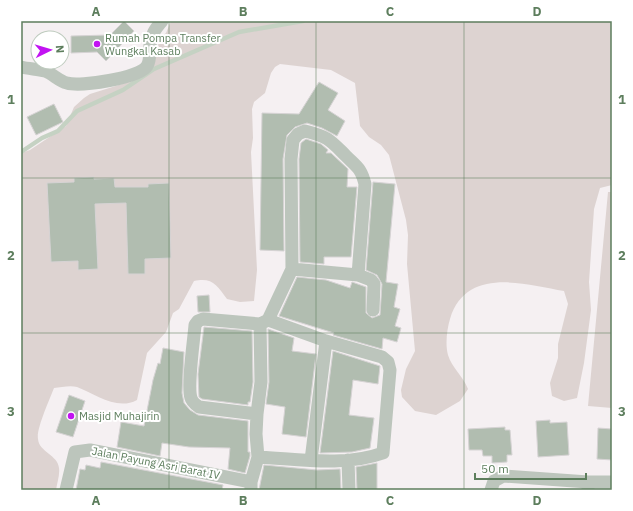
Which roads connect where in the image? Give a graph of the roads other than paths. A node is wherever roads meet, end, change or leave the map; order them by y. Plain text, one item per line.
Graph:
1 (162, 21) edge
2 (21, 67) edge
3 (292, 269) junction
4 (358, 275) junction
5 (373, 310) dead end
6 (264, 322) junction
7 (326, 341) junction
8 (257, 414) junction
9 (258, 457) junction
10 (311, 460) junction
11 (348, 460) junction
12 (612, 482) edge
13 (251, 486) edge
14 (588, 486) edge
15 (66, 490) edge
16 (349, 490) edge
17 (492, 490) edge

1 - 2 street
3 - 4 street
3 - 4 street
3 - 6 street
4 - 5 street
6 - 7 street
6 - 8 street
6 - 8 street
7 - 10 street
7 - 11 street
8 - 9 street
9 - 10 street
9 - 13 street
10 - 11 street
11 - 16 street
12 - 14 street
13 - 15 street, Jalan Payung Asri Barat IV
14 - 17 street

